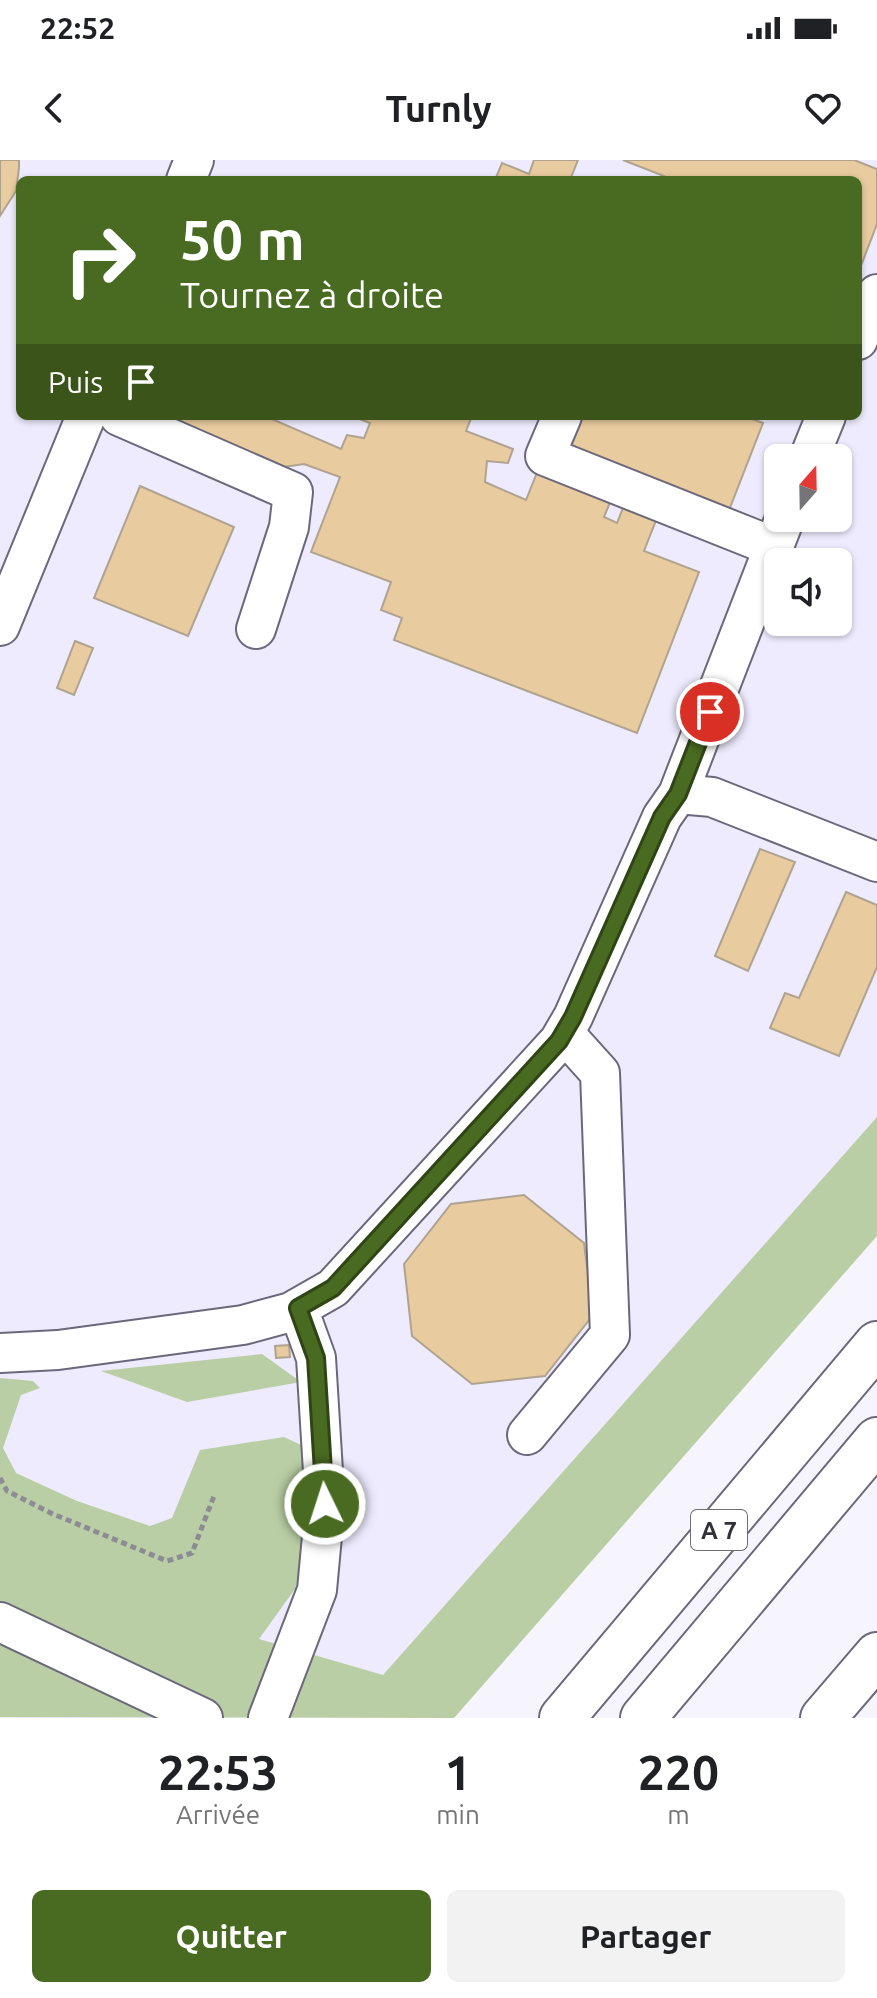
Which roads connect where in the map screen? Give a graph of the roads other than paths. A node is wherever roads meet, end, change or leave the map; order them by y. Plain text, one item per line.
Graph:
1 (84, 420) edge
2 (128, 420) edge
3 (560, 420) edge
4 (824, 420) edge
5 (815, 444) edge
6 (764, 527) edge
7 (780, 532) edge
8 (11, 566) edge
9 (0, 626) edge
10 (256, 629) dead end
11 (678, 794) junction
12 (877, 862) edge
13 (564, 1033) junction
14 (298, 1308) junction
15 (877, 1344) edge
16 (0, 1353) edge
17 (527, 1435) dead end
18 (877, 1440) edge
19 (0, 1622) edge
20 (877, 1655) edge
21 (203, 1718) edge
22 (268, 1718) edge
23 (562, 1718) edge
24 (643, 1718) edge
25 (823, 1718) edge

1 - 8 street
2 - 10 street
3 - 6 street
4 - 5 street
7 - 11 street
8 - 9 street
11 - 12 street
11 - 13 street
13 - 14 street
13 - 17 street
14 - 16 street
14 - 22 street
15 - 23 main road, A 7
18 - 24 main road, A 7
19 - 21 street
20 - 25 main road

